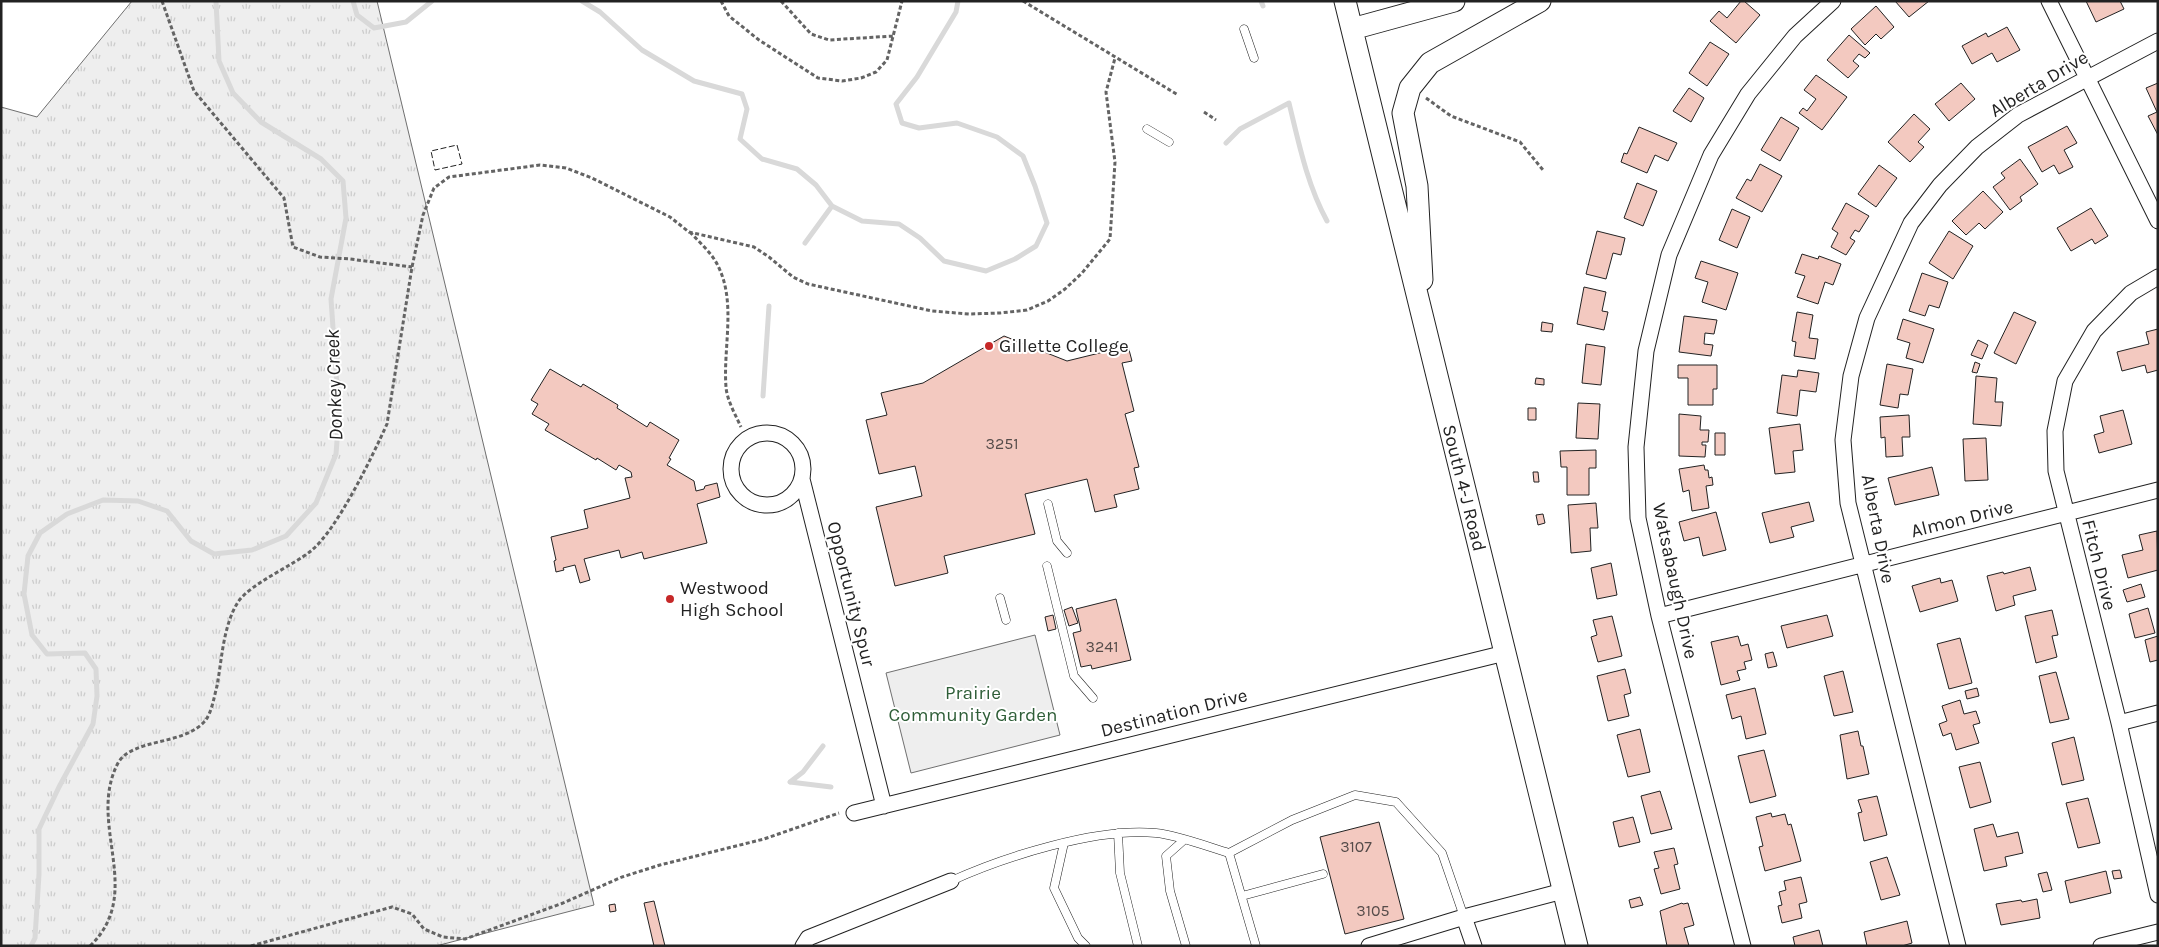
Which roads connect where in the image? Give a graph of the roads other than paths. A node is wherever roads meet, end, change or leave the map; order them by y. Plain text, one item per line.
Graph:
1 (1345, 1) edge
2 (1454, 1) edge
3 (1540, 1) edge
4 (1833, 1) edge
5 (2049, 1) edge
6 (1244, 29) dead end
7 (1352, 29) junction
8 (2158, 41) edge
9 (1254, 58) dead end
10 (2087, 77) junction
11 (1147, 129) dead end
12 (1169, 142) dead end
13 (2158, 221) edge
14 (2158, 277) edge
15 (1426, 335) junction
16 (802, 479) junction
17 (2158, 490) edge
18 (1048, 504) dead end
19 (2065, 513) junction
20 (1067, 553) dead end
21 (1863, 565) junction
22 (1047, 566) dead end
23 (1000, 598) dead end
24 (1660, 616) junction
25 (1006, 620) dead end
26 (1505, 653) junction
27 (1093, 698) dead end
28 (2158, 713) edge
29 (2119, 723) junction
30 (884, 806) junction
31 (854, 813) road end
32 (1118, 833) junction
33 (1184, 840) junction
34 (1064, 843) junction
35 (1230, 853) junction
36 (1322, 874) dead end
37 (951, 881) joint
38 (1563, 891) junction
39 (2158, 895) edge
40 (1242, 896) junction
41 (1464, 917) junction
42 (2158, 932) edge
43 (803, 946) edge
44 (1086, 946) edge
45 (1138, 946) edge
46 (1186, 946) edge
47 (1256, 946) edge
48 (1369, 946) edge
49 (1474, 946) edge
50 (1577, 946) edge
51 (1743, 946) edge
52 (1958, 946) edge
53 (2102, 946) edge

1 - 7 main road, South 4-J Road
2 - 7 main road
3 - 15 main road
4 - 24 street, Watsabaugh Drive
5 - 10 street
6 - 9 lane
7 - 15 main road, South 4-J Road
8 - 10 street, Alberta Drive
10 - 13 street
10 - 21 street, Alberta Drive
11 - 12 lane
14 - 19 street, Fitch Drive
15 - 26 main road, South 4-J Road
16 - 16 street, Opportunity Spur
16 - 30 street, Opportunity Spur
17 - 19 street, Almon Drive
18 - 20 lane
19 - 21 street, Almon Drive
19 - 29 street, Fitch Drive
21 - 24 street, Almon Drive
21 - 52 street, Alberta Drive
22 - 27 lane
23 - 25 lane
24 - 51 street, Watsabaugh Drive
26 - 30 street, Destination Drive
26 - 38 main road, South 4-J Road
28 - 29 street
29 - 39 street, Fitch Drive
30 - 31 street, Destination Drive
32 - 33 lane
32 - 34 lane
32 - 45 lane
33 - 35 lane
33 - 46 lane
34 - 37 lane
34 - 44 lane
35 - 40 lane
35 - 41 lane
36 - 40 lane
37 - 43 street
38 - 41 street
38 - 50 main road, South 4-J Road
40 - 47 lane
41 - 48 street
41 - 49 street
42 - 53 street

